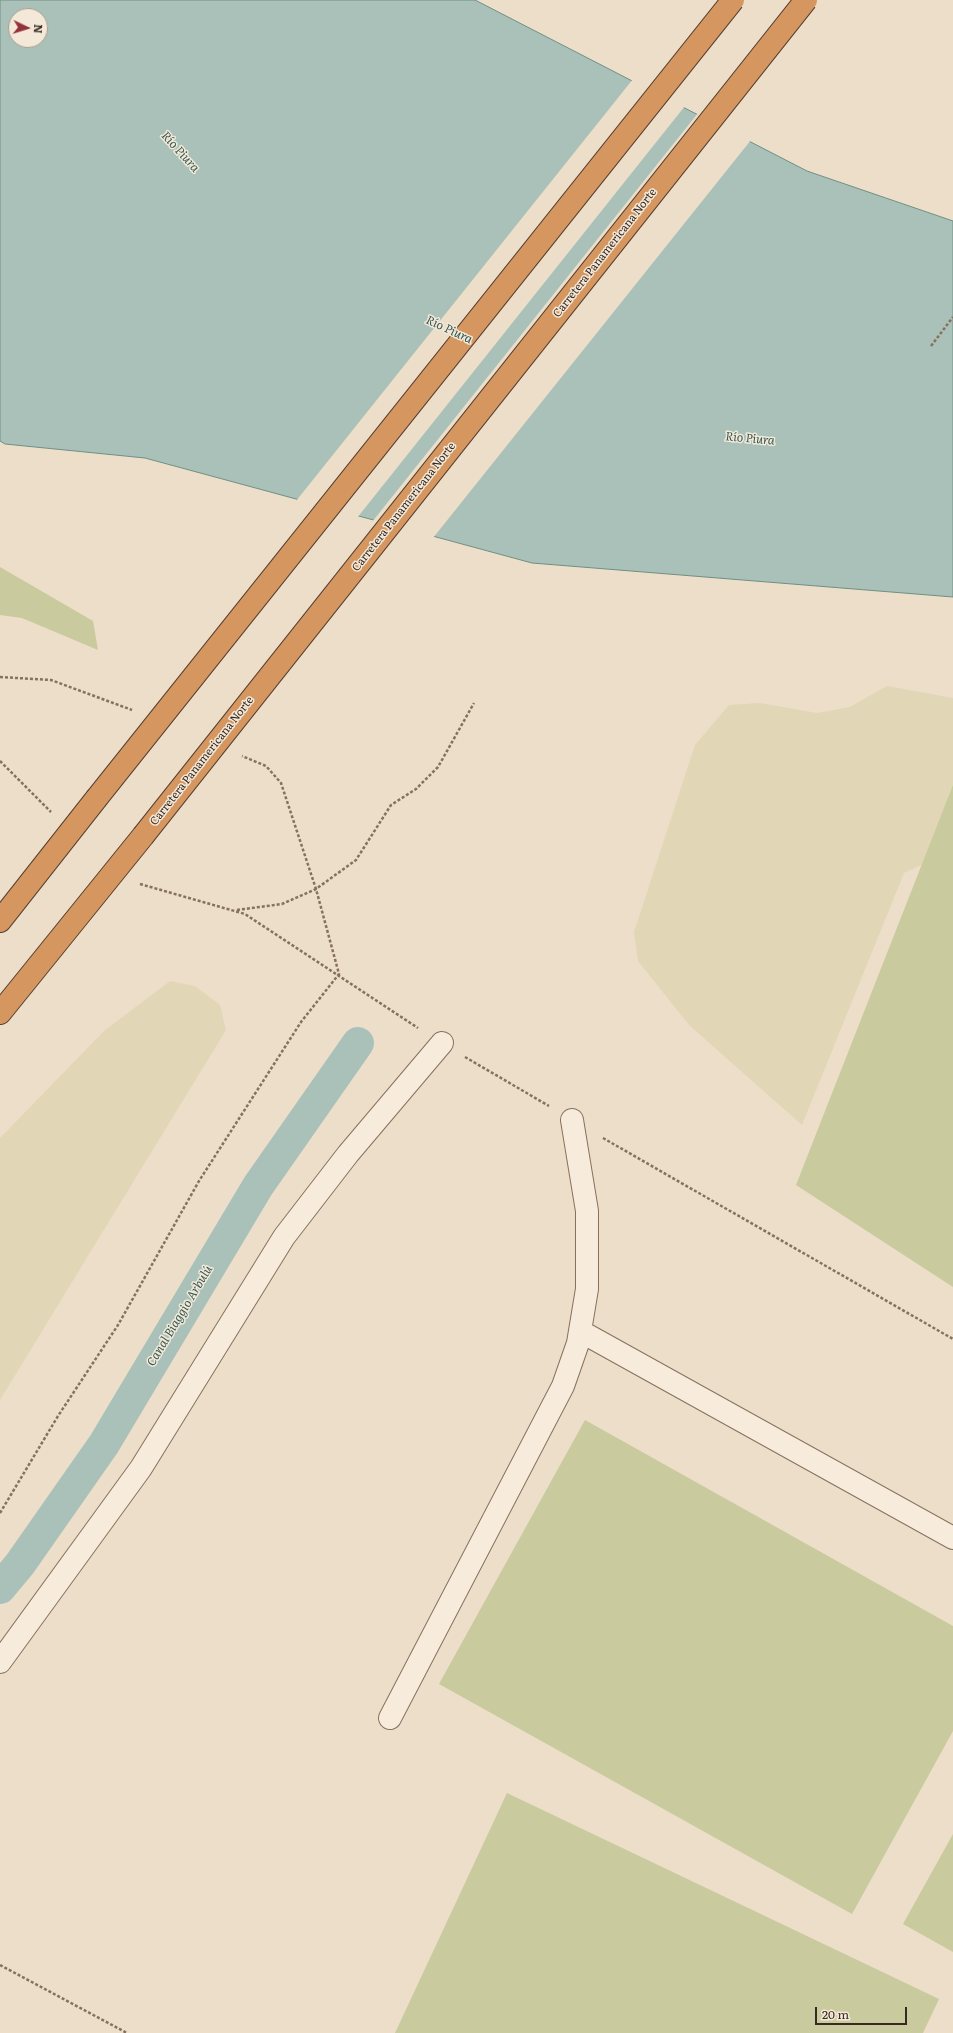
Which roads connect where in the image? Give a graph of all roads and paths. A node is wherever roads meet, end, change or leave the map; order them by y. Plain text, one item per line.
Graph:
1 (733, 0) edge
2 (806, 0) edge
3 (953, 317) edge
4 (931, 346) dead end
5 (474, 703) dead end
6 (0, 760) edge
7 (70, 833) junction
8 (110, 876) junction
9 (234, 910) junction
10 (0, 921) edge
11 (339, 974) junction
12 (0, 1013) edge
13 (442, 1043) junction
14 (572, 1120) junction
15 (580, 1331) junction
16 (953, 1339) edge
17 (0, 1513) edge
18 (953, 1538) edge
19 (0, 1662) edge
20 (390, 1718) dead end
21 (0, 1965) edge
22 (127, 2033) edge

1 - 7 highway, bridge
2 - 8 highway, Carretera Panamericana Norte, bridge
3 - 4 path
5 - 9 path
6 - 7 path
7 - 10 highway
8 - 9 path
8 - 12 highway, Carretera Panamericana Norte
9 - 11 path
11 - 13 path
11 - 17 path
13 - 14 path
13 - 19 street
14 - 15 street
14 - 16 path
15 - 18 street
15 - 20 street
21 - 22 path

